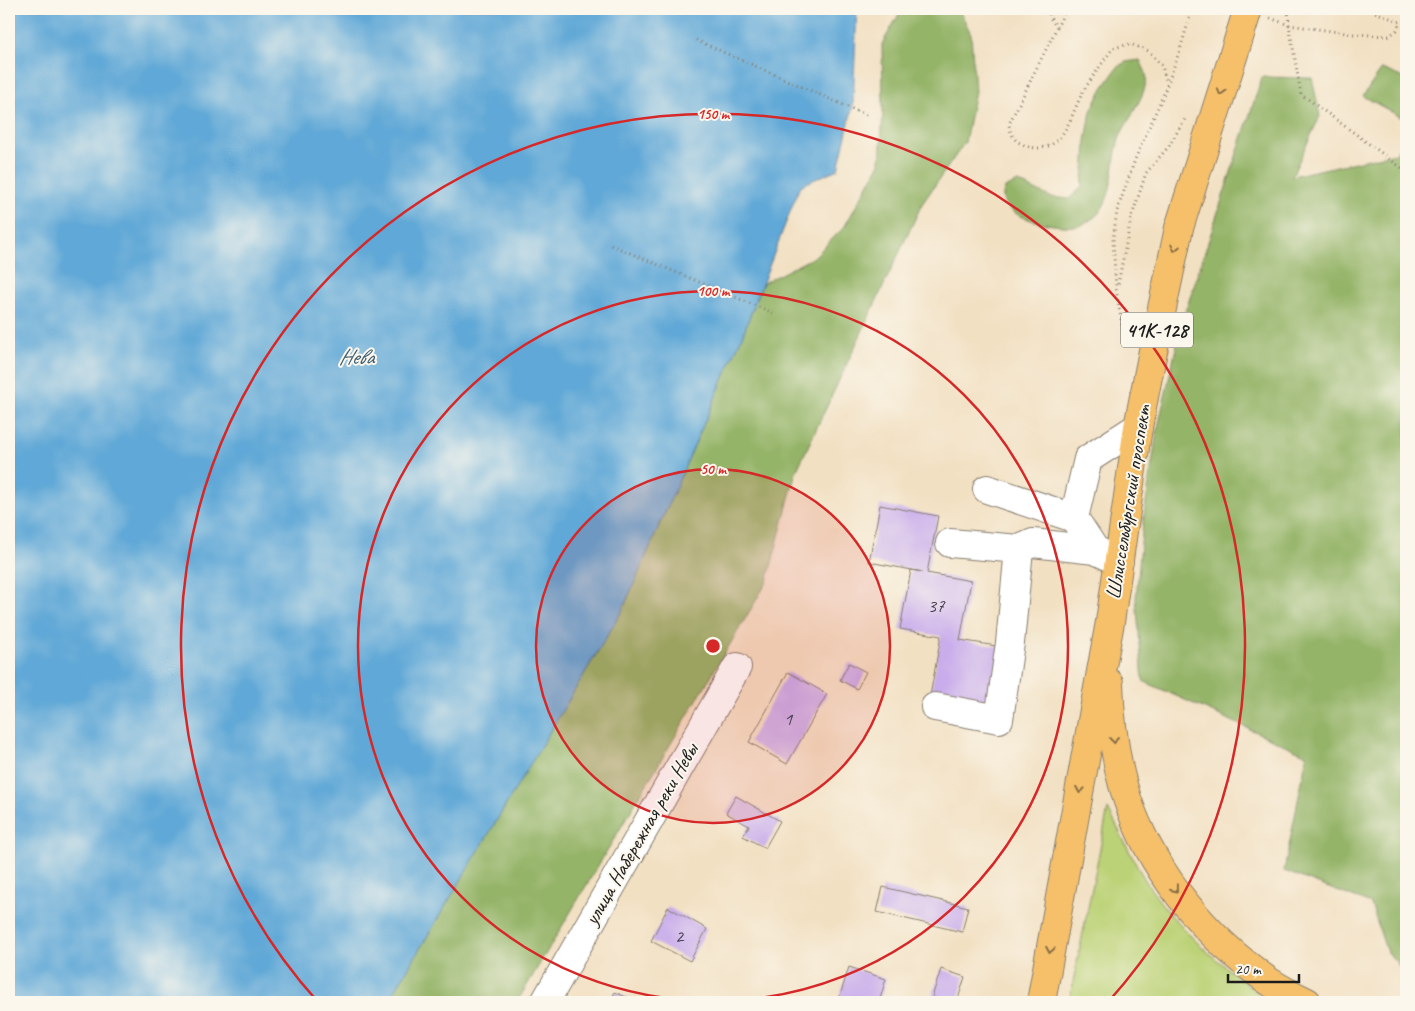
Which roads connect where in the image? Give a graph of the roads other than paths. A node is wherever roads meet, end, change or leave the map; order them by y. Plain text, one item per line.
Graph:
1 (1248, 9) edge
2 (1138, 428) junction
3 (987, 489) dead end
4 (1074, 518) junction
5 (950, 543) dead end
6 (1020, 549) junction
7 (1107, 556) junction
8 (1110, 622) junction
9 (738, 666) dead end
10 (935, 707) dead end
11 (545, 1002) edge
12 (1041, 1002) edge
13 (1307, 1002) edge

1 -> 2 main road, Шлиссельбургский проспект / 41К-128
2 - 4 street
2 - 7 main road, Шлиссельбургский проспект / 41К-128
3 - 4 street
4 - 7 street
5 - 6 street
6 - 7 street
6 - 10 street
7 - 8 main road, Шлиссельбургский проспект / 41К-128
8 -> 12 main road, Шлиссельбургский проспект
8 -> 13 main road
9 - 11 street, улица Набережная реки Невы

